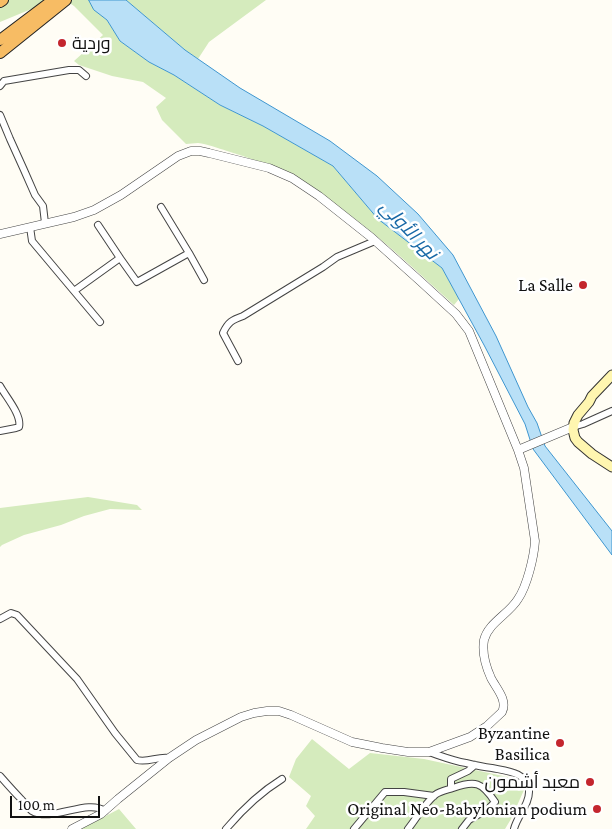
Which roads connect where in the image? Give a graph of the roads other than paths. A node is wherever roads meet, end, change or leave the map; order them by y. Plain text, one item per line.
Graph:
1 (66, 0) edge
2 (54, 3) edge
3 (34, 27) junction
4 (0, 40) edge
5 (0, 53) edge
6 (0, 59) edge
7 (86, 76) dead end
8 (0, 86) edge
9 (0, 115) edge
10 (161, 207) dead end
11 (45, 223) junction
12 (98, 226) dead end
13 (30, 228) junction
14 (0, 234) edge
15 (375, 241) junction
16 (189, 253) junction
17 (120, 258) junction
18 (204, 280) dead end
19 (74, 291) junction
20 (100, 322) dead end
21 (238, 361) dead end
22 (612, 375) edge
23 (0, 386) edge
24 (612, 411) edge
25 (572, 429) junction
26 (0, 431) edge
27 (518, 452) junction
28 (612, 467) edge
29 (0, 619) edge
30 (429, 752) junction
31 (169, 758) junction
32 (475, 765) junction
33 (0, 776) edge
34 (282, 779) dead end
35 (452, 788) junction
36 (434, 796) junction
37 (105, 811) junction
38 (72, 829) edge
39 (226, 829) edge
40 (354, 829) edge
41 (408, 829) edge
42 (462, 829) edge
43 (514, 829) edge

1 - 2 highway
2 - 3 highway
2 - 4 highway
3 - 5 highway
3 - 6 highway
7 - 8 street
9 - 11 street
10 - 16 street
11 - 13 street
11 - 15 street
12 - 17 street
13 - 14 street
13 - 19 street
15 - 21 street
15 - 27 street
16 - 17 street
16 - 18 street
17 - 19 street
19 - 20 street
22 - 25 main road
23 - 26 street
24 - 25 street
25 - 27 street
25 - 28 main road
27 - 30 street
29 - 31 street
30 - 31 street
30 - 32 street
31 - 37 street
32 - 35 street
32 - 43 street
33 - 37 street
34 - 39 street
35 - 36 street
35 - 42 street
36 - 40 street
36 - 41 street
37 - 38 street

